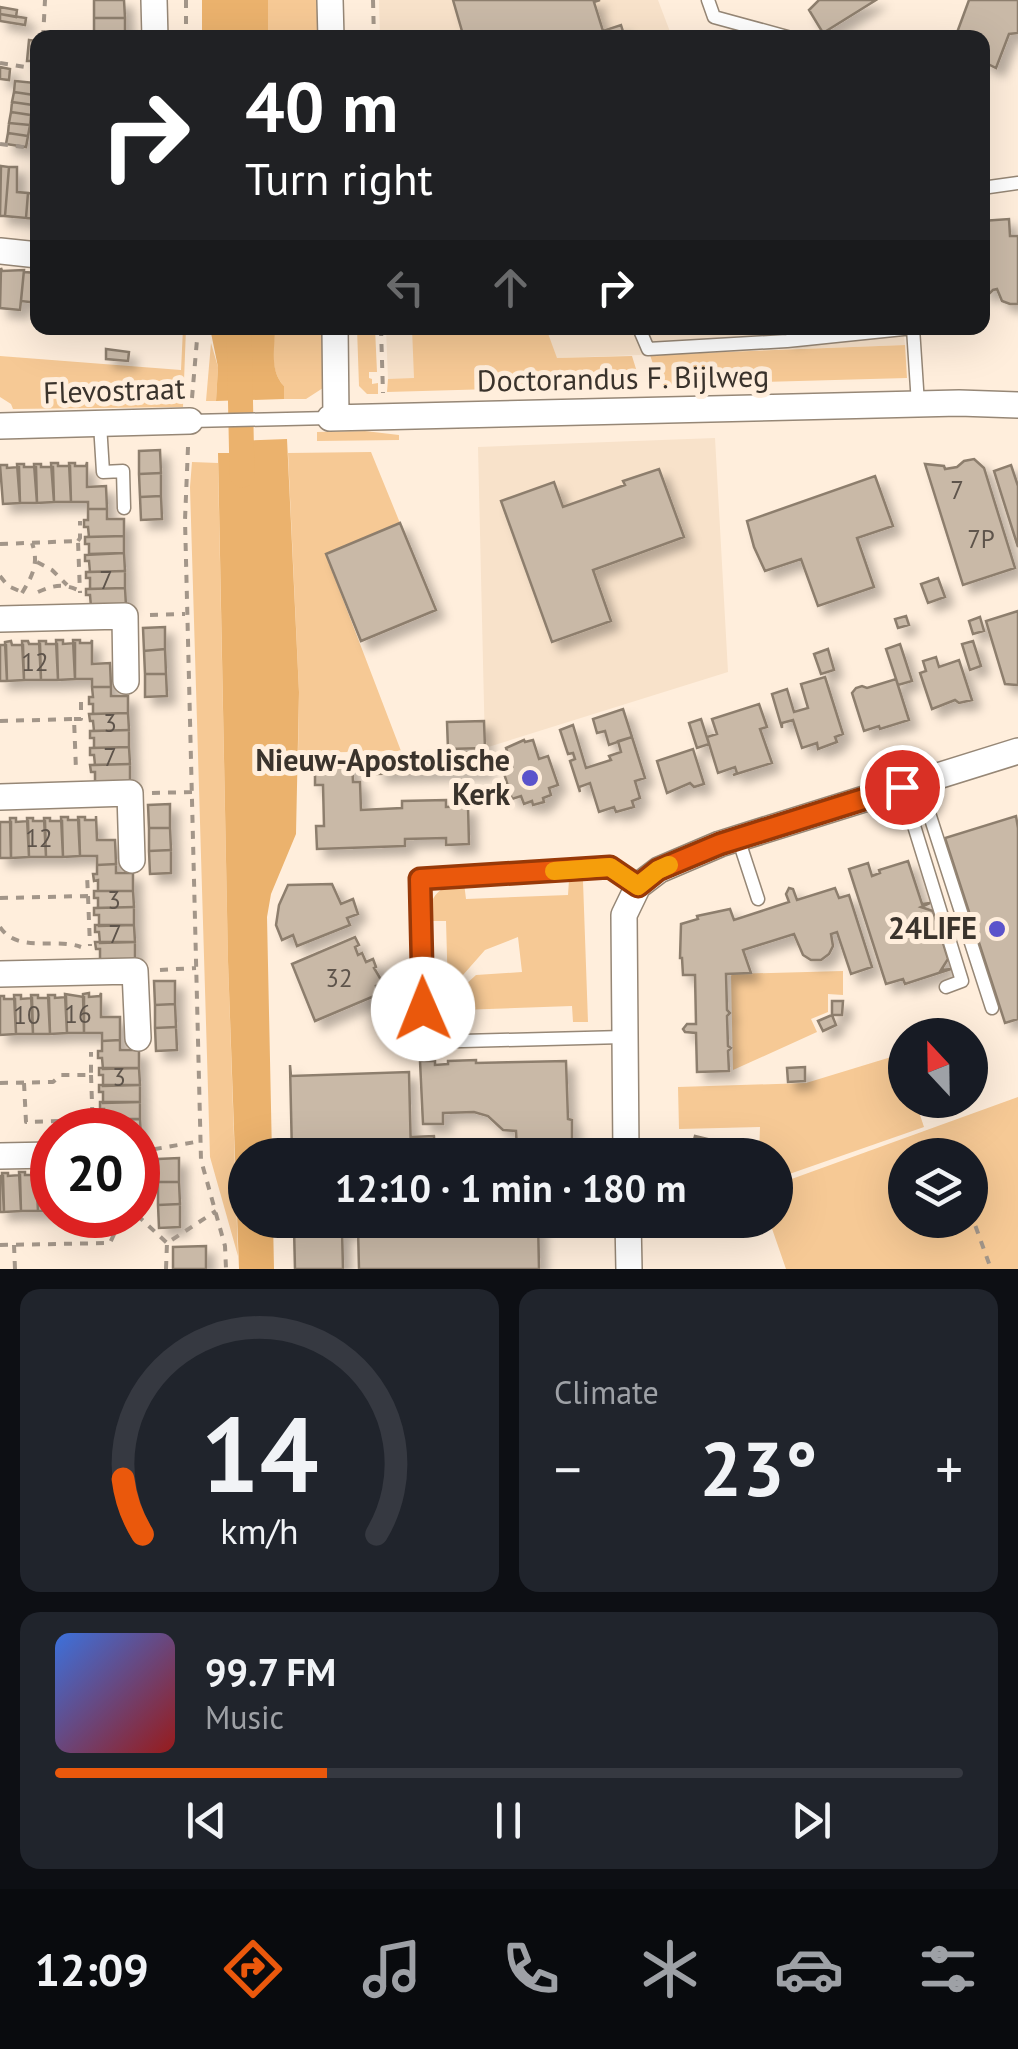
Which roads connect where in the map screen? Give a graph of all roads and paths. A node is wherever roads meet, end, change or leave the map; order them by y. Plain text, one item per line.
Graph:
1 (45, 0) edge
2 (154, 0) edge
3 (186, 0) edge
4 (330, 0) edge
5 (373, 0) edge
6 (708, 0) edge
7 (43, 30) edge
8 (154, 30) edge
9 (186, 30) edge
10 (331, 30) edge
11 (374, 30) edge
12 (762, 30) edge
13 (0, 63) edge
14 (30, 68) edge
15 (0, 144) edge
16 (30, 148) edge
17 (1018, 183) edge
18 (990, 187) edge
19 (0, 251) edge
20 (30, 254) edge
21 (197, 335) edge
22 (335, 335) edge
23 (381, 335) edge
24 (642, 335) edge
25 (845, 335) edge
26 (913, 335) edge
27 (918, 404) junction
28 (1018, 404) edge
29 (383, 416) junction
30 (333, 418) junction
31 (230, 420) joint
32 (190, 421) junction
33 (100, 424) junction
34 (0, 426) edge
35 (124, 508) dead end
36 (80, 521) dead end
37 (78, 541) junction
38 (32, 543) junction
39 (0, 544) edge
40 (37, 562) junction
41 (0, 576) edge
42 (67, 585) junction
43 (22, 593) junction
44 (80, 604) junction
45 (188, 614) junction
46 (125, 616) junction
47 (0, 619) edge
48 (126, 681) dead end
49 (81, 700) dead end
50 (74, 719) junction
51 (0, 720) edge
52 (1018, 751) edge
53 (911, 785) junction
54 (192, 792) junction
55 (130, 793) junction
56 (85, 794) junction
57 (0, 797) edge
58 (738, 838) junction
59 (132, 860) dead end
60 (87, 875) dead end
61 (638, 886) junction
62 (88, 896) junction
63 (0, 898) edge
64 (758, 899) dead end
65 (0, 927) edge
66 (197, 968) junction
67 (136, 970) junction
68 (0, 974) edge
69 (946, 986) dead end
70 (992, 1008) dead end
71 (624, 1037) junction
72 (138, 1038) dead end
73 (91, 1052) dead end
74 (91, 1075) junction
75 (24, 1082) junction
76 (0, 1083) edge
77 (92, 1108) edge
78 (30, 1122) edge
79 (626, 1138) edge
80 (201, 1141) junction
81 (160, 1148) edge
82 (30, 1155) edge
83 (0, 1156) edge
84 (216, 1211) junction
85 (160, 1236) edge
86 (112, 1238) edge
87 (628, 1238) edge
88 (980, 1238) edge
89 (167, 1243) junction
90 (0, 1245) edge
91 (14, 1245) junction
92 (14, 1269) edge
93 (166, 1269) edge
94 (226, 1269) edge
95 (629, 1269) edge
96 (991, 1269) edge

1 - 7 path
2 - 8 street
3 - 9 path
4 - 10 street
5 - 11 path
6 - 12 lane
13 - 14 path
15 - 16 path
17 - 18 lane
19 - 20 street
21 - 32 path
22 - 30 street
23 - 29 path
24 - 25 lane
26 - 27 lane
27 - 28 street, Doctorandus F. Bijlweg
27 - 29 street, Doctorandus F. Bijlweg
29 - 30 street, Doctorandus F. Bijlweg
30 - 31 lane, Doctorandus F. Bijlweg
31 - 32 lane, Flevostraat
32 - 33 street, Flevostraat
32 - 45 path
33 - 34 street, Flevostraat
33 - 35 lane
36 - 37 path
37 - 38 path
37 - 44 path
38 - 39 path
38 - 40 path
40 - 42 path
40 - 43 path
41 - 43 path
42 - 43 path
42 - 44 path
44 - 46 street
44 - 47 street
45 - 46 path
45 - 54 path
46 - 48 street
49 - 50 path
50 - 51 path
50 - 56 path
52 - 53 street
53 - 58 street
53 - 69 lane
53 - 70 lane
54 - 55 path
54 - 66 path
55 - 56 street
55 - 59 street
56 - 57 street
58 - 61 street
58 - 64 lane
60 - 62 path
61 - 71 street
61 - 71 lane
62 - 63 path
62 - 65 path
66 - 67 path
66 - 80 path
67 - 68 street
67 - 72 street
71 - 79 street
73 - 74 path
74 - 75 path
74 - 77 path
75 - 76 path
75 - 78 path
80 - 81 path
80 - 84 path
82 - 83 street
84 - 89 path
84 - 94 path
85 - 89 path
86 - 91 path
87 - 95 street
88 - 96 path
89 - 93 path
90 - 91 path
91 - 92 path

